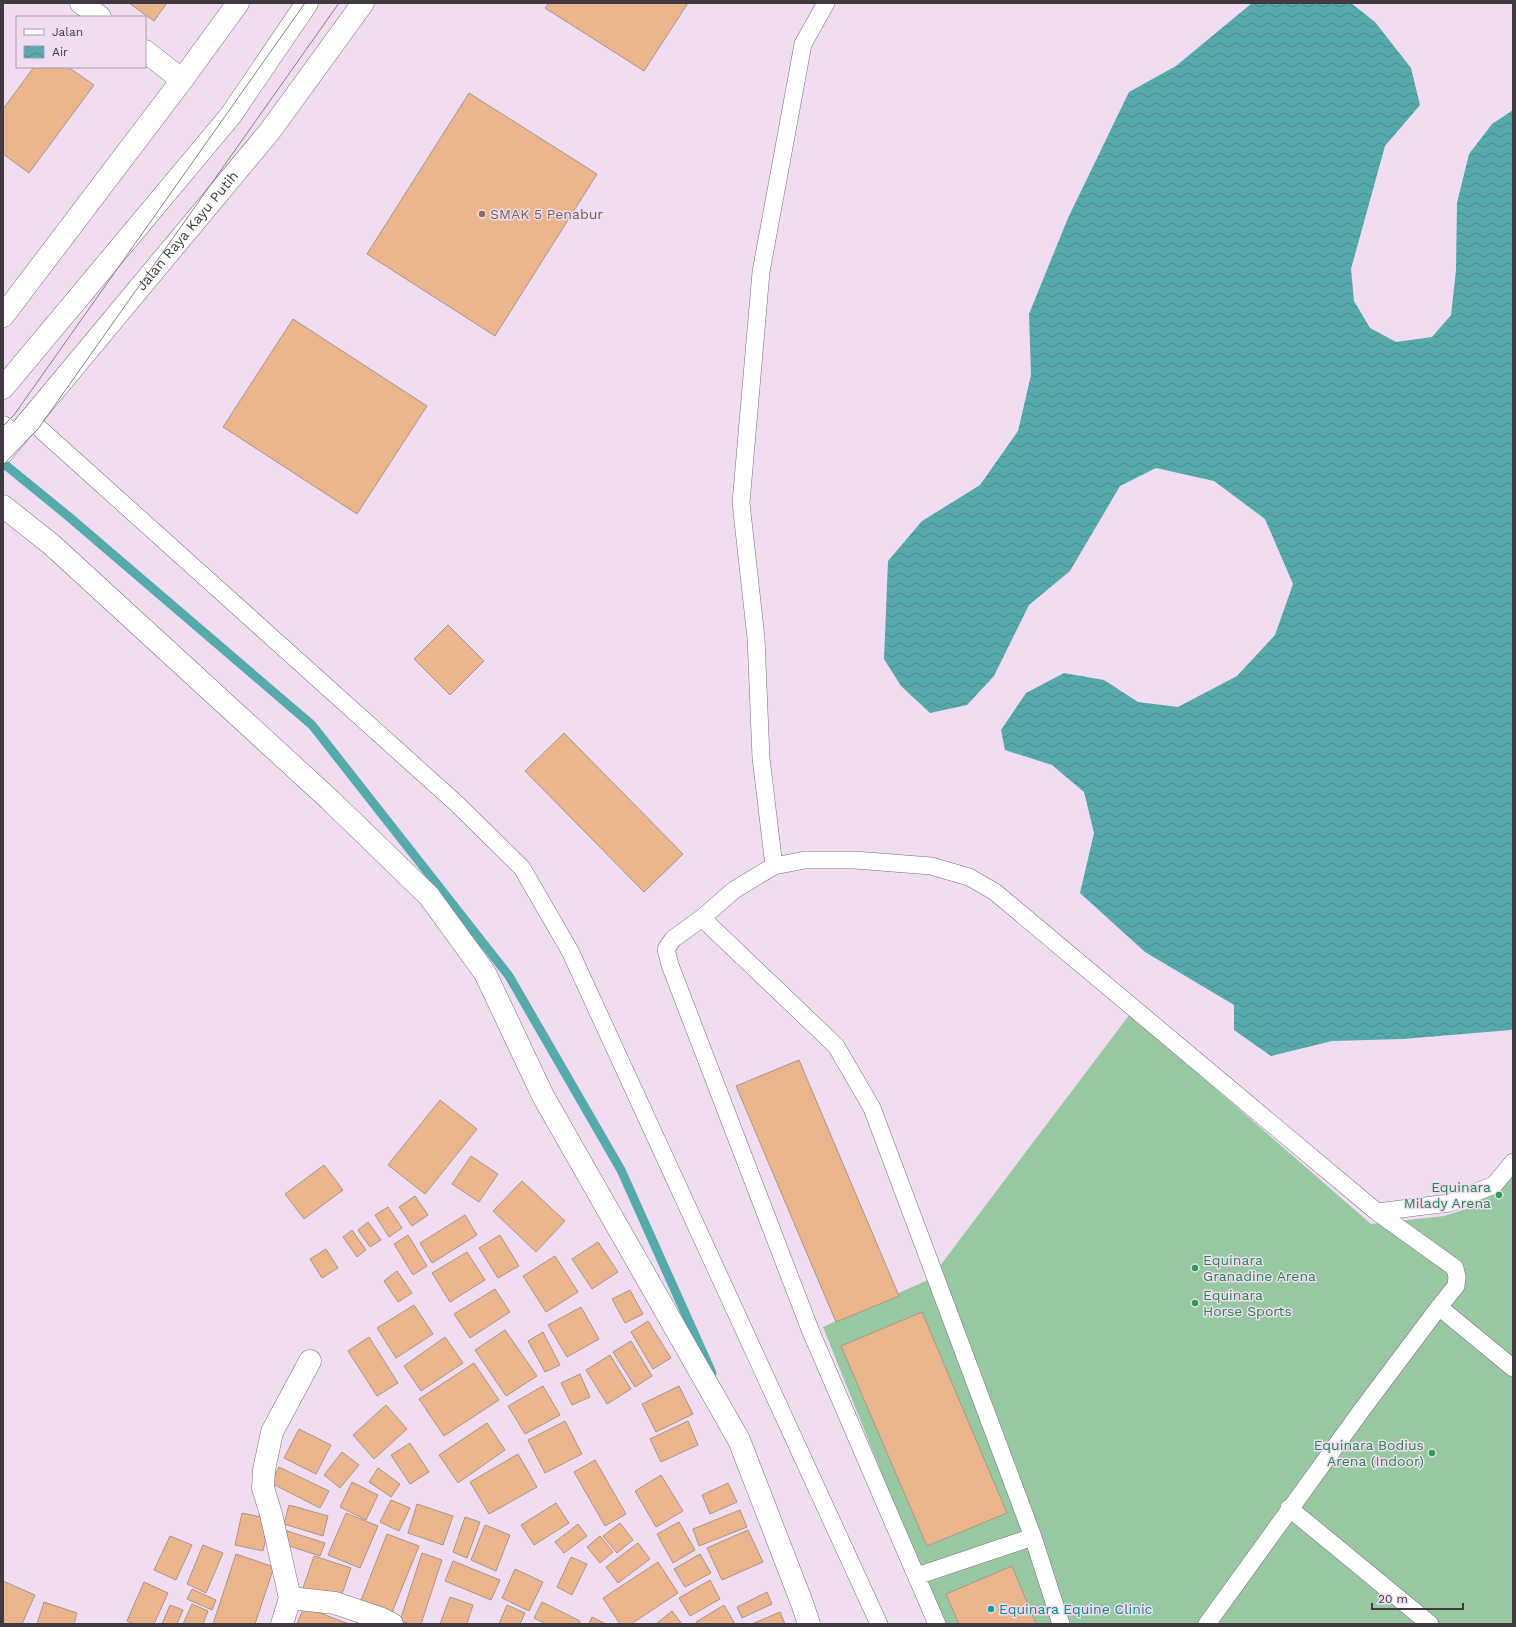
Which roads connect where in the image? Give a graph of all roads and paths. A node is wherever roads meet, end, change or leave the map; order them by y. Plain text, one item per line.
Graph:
1 (81, 3) edge
2 (238, 3) edge
3 (307, 3) edge
4 (363, 3) edge
5 (826, 3) edge
6 (99, 16) edge
7 (146, 52) edge
8 (182, 80) junction
9 (3, 316) edge
10 (3, 388) edge
11 (29, 419) junction
12 (7, 440) edge
13 (3, 506) edge
14 (774, 866) junction
15 (702, 918) junction
16 (1513, 1162) edge
17 (1377, 1212) junction
18 (1439, 1307) junction
19 (310, 1361) dead end
20 (1513, 1368) edge
21 (1289, 1508) junction
22 (1033, 1537) junction
23 (917, 1576) junction
24 (290, 1598) junction
25 (282, 1624) edge
26 (392, 1624) edge
27 (809, 1624) edge
28 (879, 1624) edge
29 (937, 1624) edge
30 (1060, 1624) edge
31 (1207, 1624) edge
32 (1430, 1624) edge

1 - 6 street
2 - 8 street
3 - 10 street
4 - 11 street, Jalan Raya Kayu Putih
5 - 14 lane
7 - 8 street
8 - 9 street
11 - 12 street, Jalan Raya Kayu Putih
11 - 28 lane
13 - 27 street
14 - 15 lane
14 - 17 lane
15 - 22 lane
15 - 23 lane
16 - 17 lane
17 - 18 lane
18 - 20 lane
18 - 21 lane
19 - 24 street
21 - 31 lane
21 - 32 lane
22 - 23 lane
22 - 30 lane
23 - 29 lane
24 - 25 street
24 - 26 street

